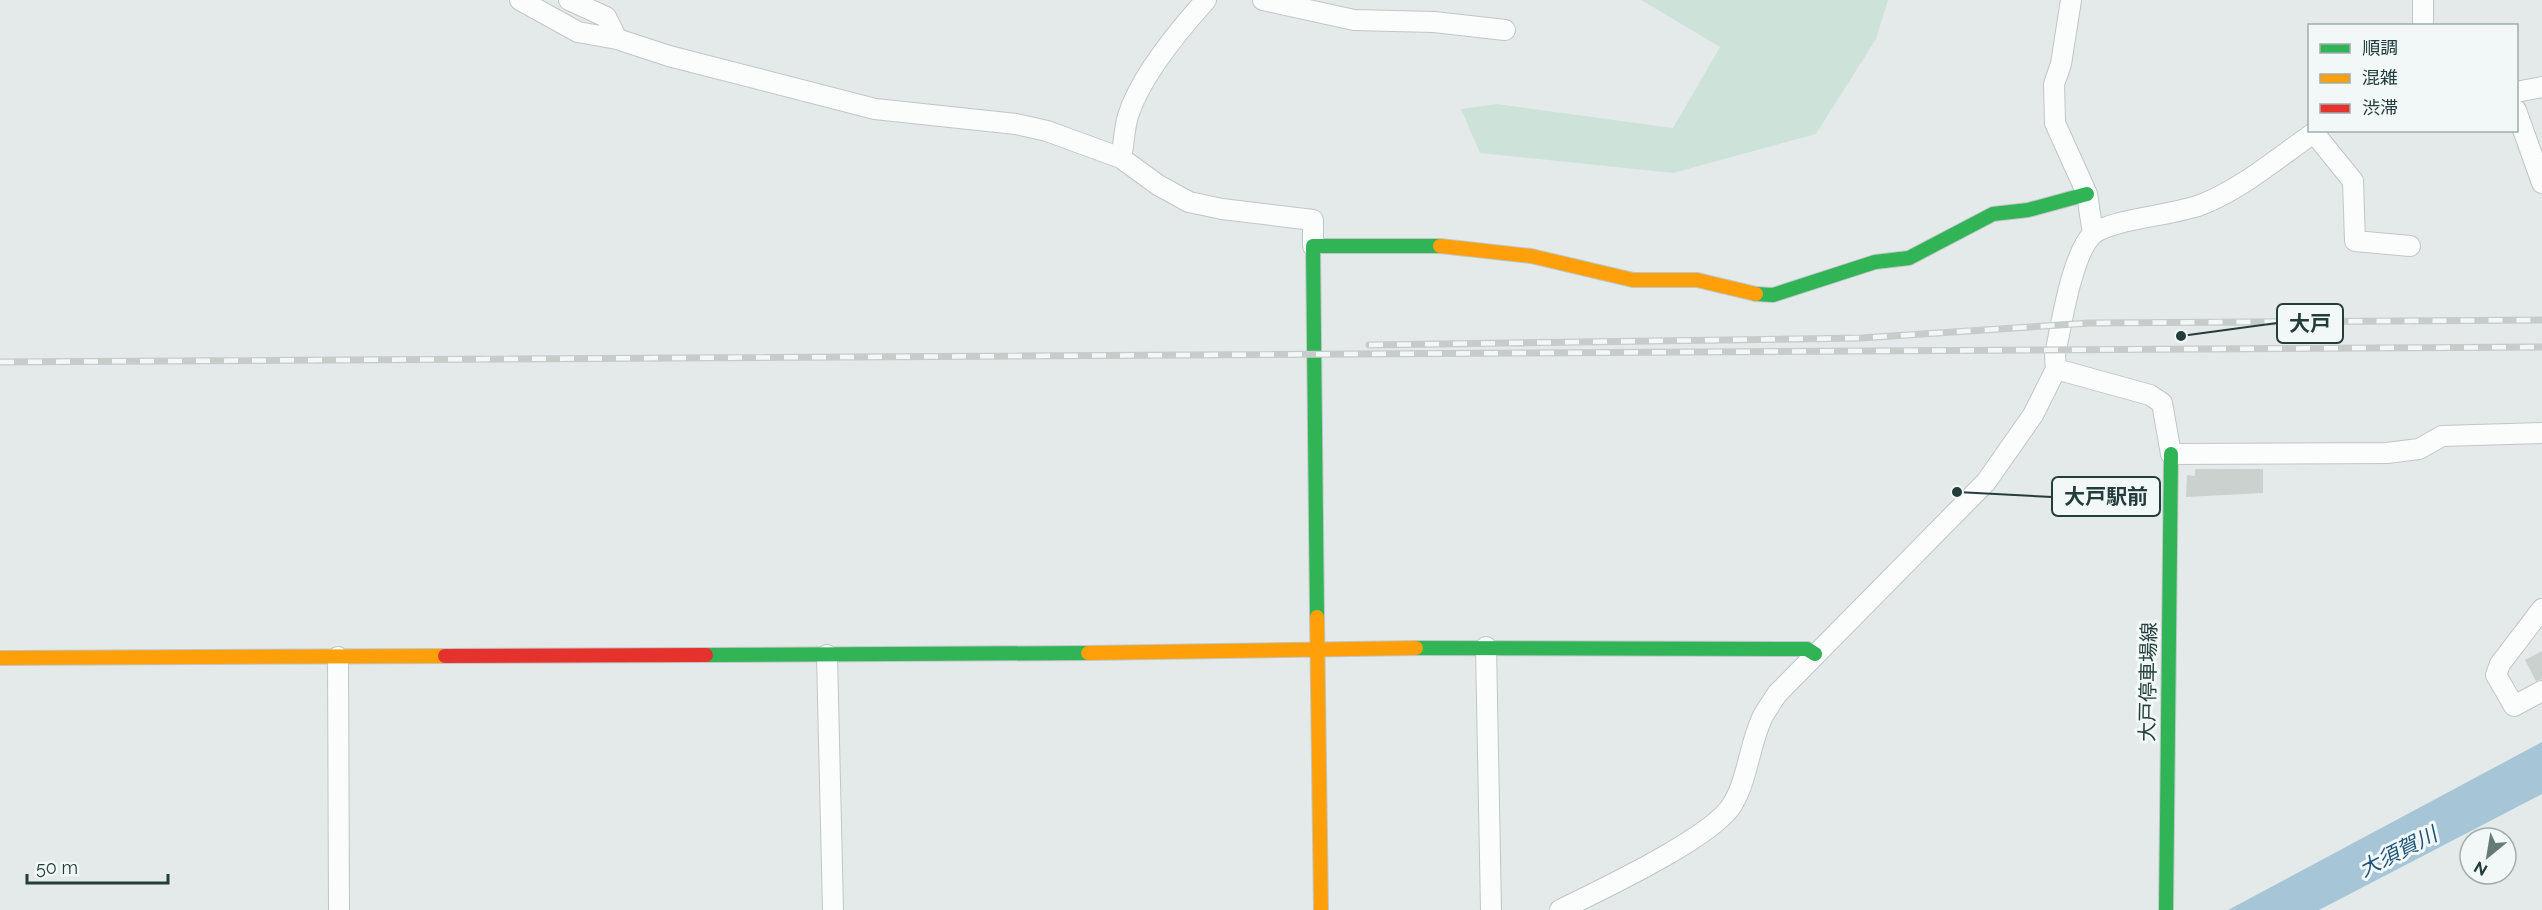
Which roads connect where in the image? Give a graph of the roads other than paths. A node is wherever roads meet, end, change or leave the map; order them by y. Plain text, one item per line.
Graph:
1 (520, 0) edge
2 (569, 0) edge
3 (1206, 0) edge
4 (1263, 0) edge
5 (2071, 0) edge
6 (2423, 0) edge
7 (2423, 24) edge
8 (1505, 30) dead end
9 (617, 39) junction
10 (2542, 87) edge
11 (2518, 92) edge
12 (2518, 113) edge
13 (2316, 132) edge
14 (1121, 158) junction
15 (2542, 183) edge
16 (2087, 194) junction
17 (2093, 234) junction
18 (1313, 246) junction
19 (2410, 246) dead end
20 (2056, 369) junction
21 (2542, 433) edge
22 (2171, 454) junction
23 (2542, 609) edge
24 (1486, 647) junction
25 (1316, 649) junction
26 (827, 654) junction
27 (1815, 654) junction
28 (338, 657) junction
29 (0, 658) edge
30 (2542, 691) edge
31 (339, 910) edge
32 (832, 910) edge
33 (1321, 910) edge
34 (1491, 910) edge
35 (1560, 910) edge
36 (2166, 910) edge

1 - 9 street
2 - 9 street
3 - 14 street
4 - 8 street
5 - 16 street
6 - 7 street
9 - 14 street
10 - 11 street
12 - 15 street
13 - 17 street
13 - 19 street
14 - 18 street
16 - 17 street
16 - 18 street
17 - 20 street
18 - 25 street
20 - 22 street
20 - 27 street
21 - 22 street
22 - 36 street, 大戸停車場線
23 - 30 street
24 - 25 street
24 - 27 street
24 - 34 street
25 - 26 street
25 - 33 street
26 - 28 street
26 - 32 street
27 - 35 street
28 - 29 street
28 - 31 street

